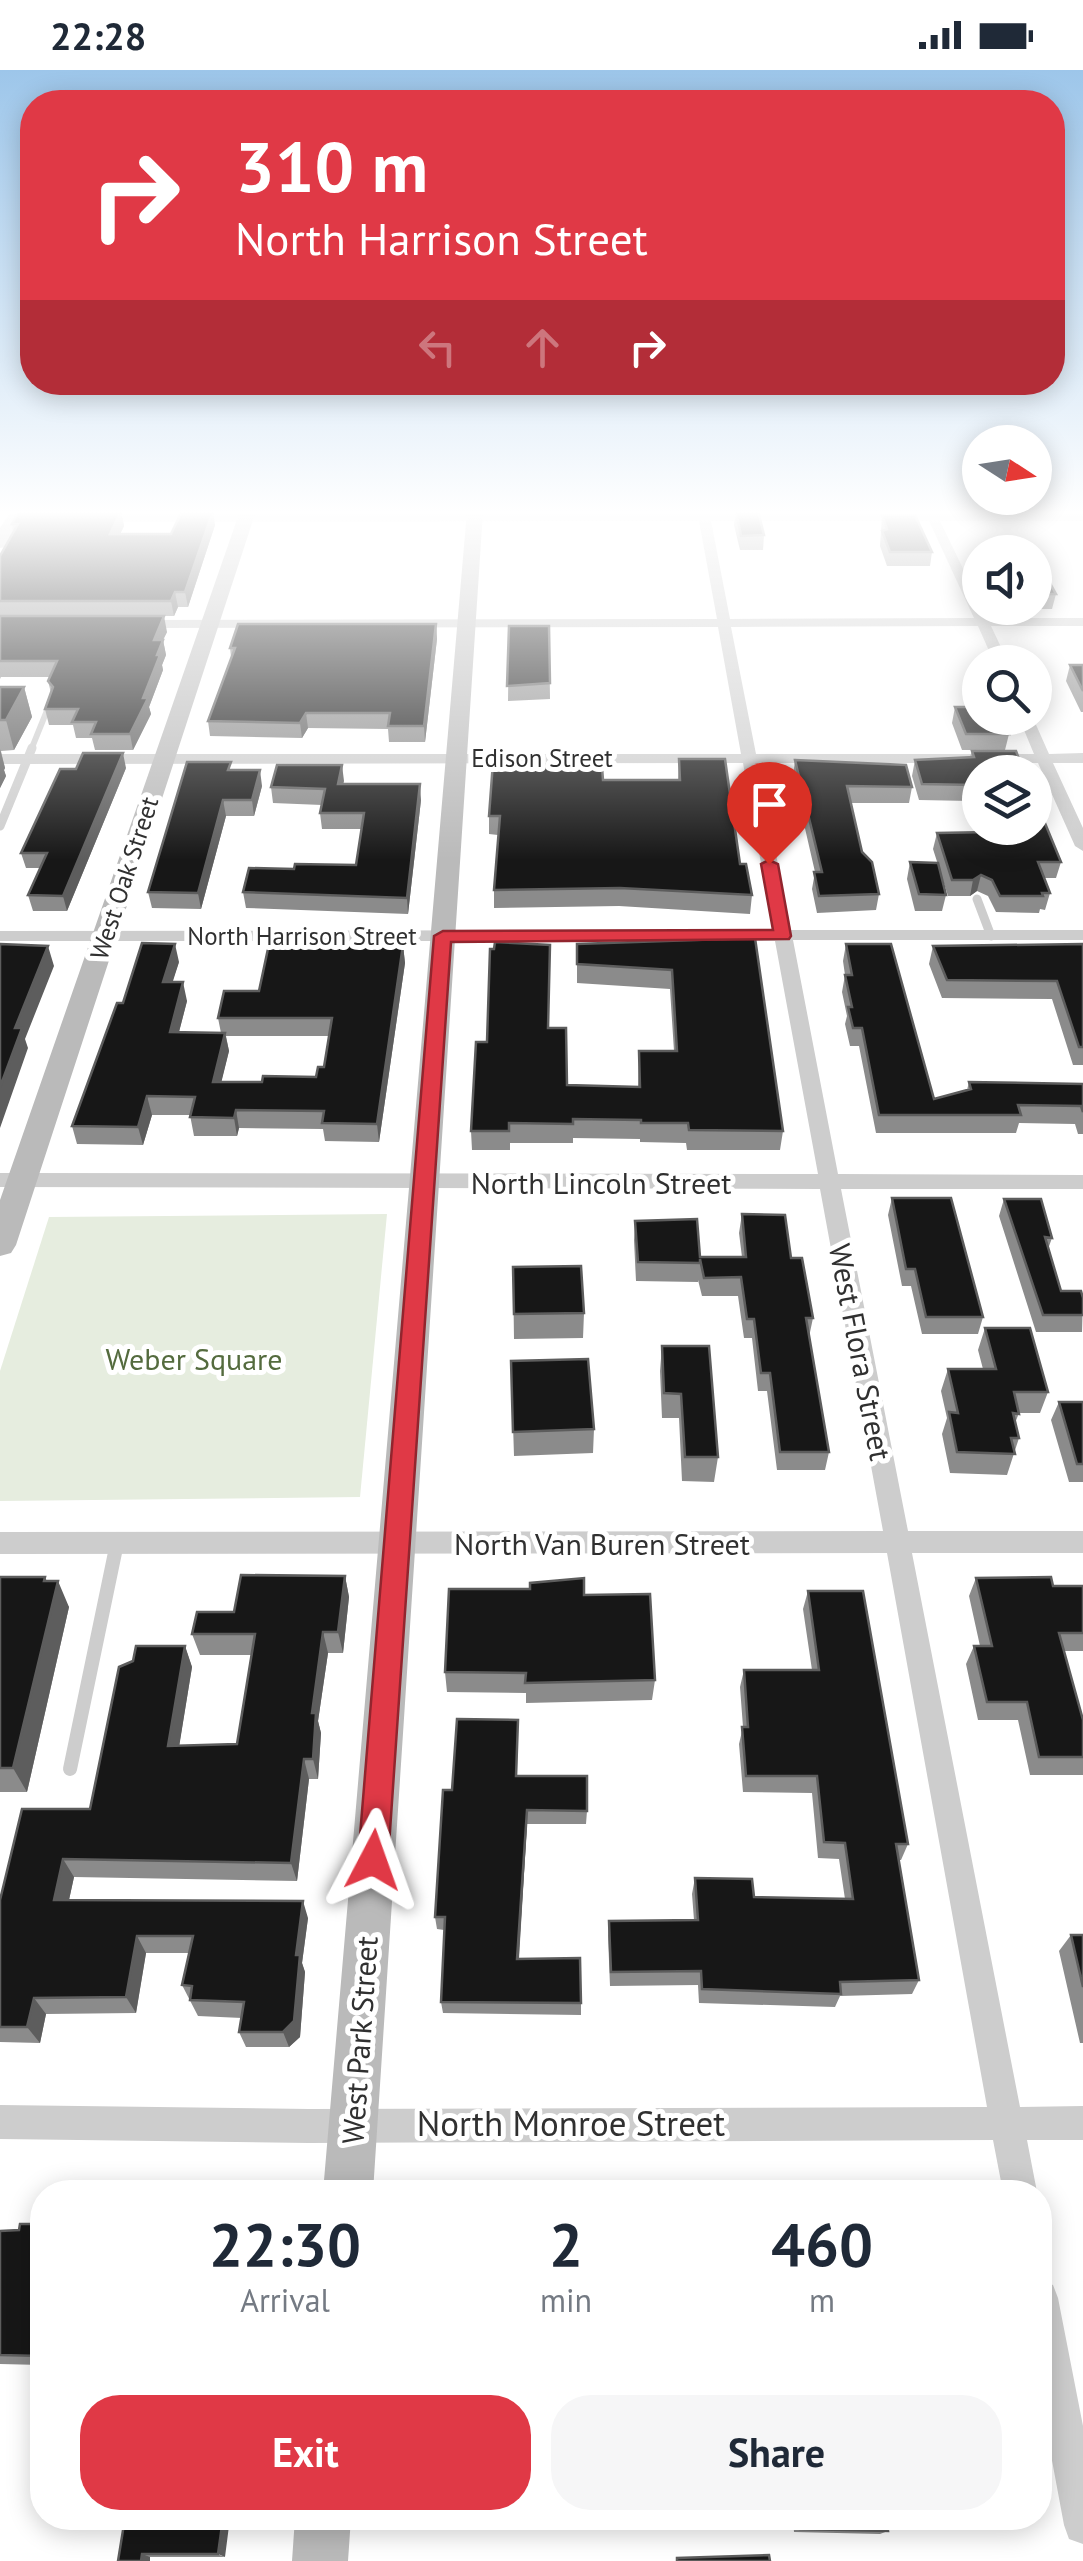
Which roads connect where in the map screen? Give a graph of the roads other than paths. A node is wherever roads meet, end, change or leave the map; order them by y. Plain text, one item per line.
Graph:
1 (207, 627) edge
2 (467, 627) edge
3 (725, 627) edge
4 (50, 703) edge
5 (749, 758) junction
6 (962, 758) edge
7 (1052, 758) edge
8 (1083, 758) edge
9 (0, 759) edge
10 (29, 759) junction
11 (162, 759) junction
12 (456, 759) junction
13 (1052, 776) edge
14 (0, 826) edge
15 (1083, 846) edge
16 (977, 898) dead end
17 (0, 936) edge
18 (107, 936) junction
19 (443, 936) junction
20 (782, 936) junction
21 (991, 936) junction
22 (1083, 936) edge
23 (10, 1180) edge
24 (424, 1182) junction
25 (830, 1182) junction
26 (1083, 1182) edge
27 (0, 1246) edge
28 (898, 1542) junction
29 (1083, 1542) edge
30 (0, 1543) edge
31 (117, 1543) junction
32 (397, 1544) junction
33 (70, 1770) dead end
34 (0, 2122) edge
35 (1007, 2123) junction
36 (1083, 2123) edge
37 (353, 2124) junction
38 (349, 2180) edge
39 (1018, 2180) edge
40 (1052, 2393) edge
41 (1083, 2525) edge
42 (323, 2530) edge
43 (320, 2561) edge

1 - 11 street, West Oak Street
2 - 12 street, West Park Street
3 - 5 street, West Flora Street
4 - 10 lane
5 - 6 street, Edison Street
5 - 12 street, Edison Street
5 - 20 street, West Flora Street
7 - 8 street, Edison Street
9 - 10 street, Edison Street
10 - 11 street, Edison Street
10 - 14 lane
11 - 12 street, Edison Street
11 - 18 street, West Oak Street
12 - 19 street, West Park Street
13 - 15 street
16 - 21 lane
17 - 18 street, North Harrison Street
18 - 19 street, North Harrison Street
18 - 23 street, West Oak Street
19 - 20 street, North Harrison Street
19 - 24 street, West Park Street
20 - 21 street, North Harrison Street
20 - 25 street, West Flora Street
21 - 22 street, North Harrison Street
23 - 24 street, North Lincoln Street
23 - 27 street, West Oak Street
24 - 25 street, North Lincoln Street
24 - 32 street, West Park Street
25 - 26 street, North Lincoln Street
25 - 28 street, West Flora Street
28 - 29 street, North Van Buren Street
28 - 32 street, North Van Buren Street
28 - 35 street, West Flora Street
30 - 31 street, North Van Buren Street
31 - 32 street, North Van Buren Street
31 - 33 lane
32 - 37 street, West Park Street
34 - 37 street, North Monroe Street
35 - 36 street, North Monroe Street
35 - 37 street, North Monroe Street
35 - 39 street, West Flora Street
37 - 38 street, West Park Street
40 - 41 street
42 - 43 street

